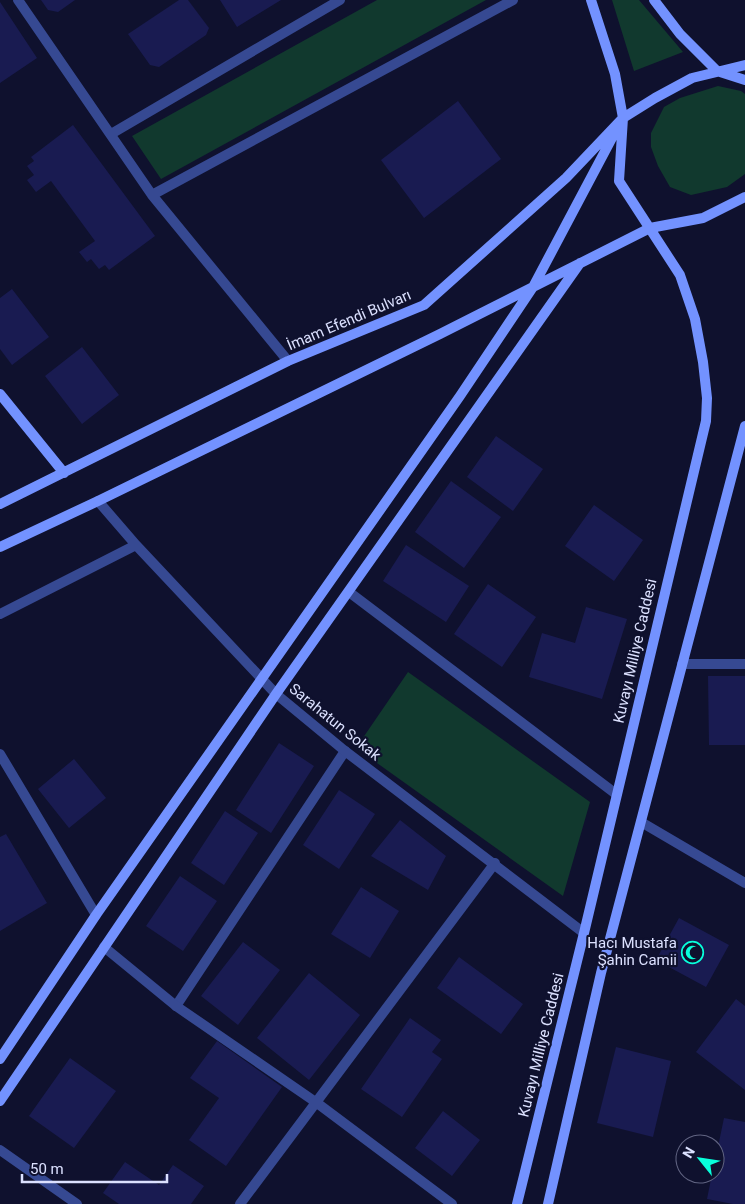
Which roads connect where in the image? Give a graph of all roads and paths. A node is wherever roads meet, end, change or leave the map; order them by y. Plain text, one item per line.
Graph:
1 (18, 0) edge
2 (340, 0) edge
3 (513, 0) edge
4 (591, 0) edge
5 (654, 0) edge
6 (745, 65) edge
7 (717, 71) junction
8 (745, 80) edge
9 (623, 118) junction
10 (111, 134) junction
11 (152, 195) junction
12 (745, 198) edge
13 (650, 228) junction
14 (580, 263) junction
15 (533, 287) junction
16 (288, 361) junction
17 (0, 394) edge
18 (745, 426) edge
19 (64, 473) junction
20 (98, 501) junction
21 (0, 504) edge
22 (136, 545) junction
23 (0, 547) edge
24 (349, 592) junction
25 (0, 614) edge
26 (682, 664) junction
27 (745, 664) edge
28 (262, 679) junction
29 (276, 694) junction
30 (345, 751) junction
31 (0, 754) edge
32 (616, 794) junction
33 (641, 822) junction
34 (495, 863) junction
35 (745, 883) edge
36 (96, 916) junction
37 (584, 932) junction
38 (104, 947) junction
39 (176, 1006) junction
40 (0, 1059) edge
41 (0, 1101) edge
42 (316, 1103) junction
43 (0, 1150) edge
44 (77, 1204) edge
45 (240, 1204) edge
46 (452, 1204) edge
47 (517, 1204) edge
48 (548, 1204) edge

1 - 10 street
2 - 10 street
3 - 11 street
4 - 9 main road, Kuvayı Milliye Caddesi
5 - 7 main road
6 - 7 main road, İmam Efendi Bulvarı
7 - 8 main road
7 - 9 main road, İmam Efendi Bulvarı
9 - 13 main road, Kuvayı Milliye Caddesi
9 - 15 main road
9 - 16 main road, İmam Efendi Bulvarı
10 - 11 street
11 - 16 street
12 - 13 main road
13 - 14 main road
13 - 32 main road, Kuvayı Milliye Caddesi
14 - 15 main road
14 - 24 main road
15 - 20 main road
15 - 28 main road
16 - 19 main road, İmam Efendi Bulvarı
17 - 19 main road
18 - 26 main road
19 - 21 main road, İmam Efendi Bulvarı
20 - 22 street, Sarahatun Sokak
20 - 23 main road
22 - 25 street
22 - 28 street, Sarahatun Sokak
24 - 29 main road
24 - 32 street
26 - 27 street
26 - 33 main road
28 - 29 street, Sarahatun Sokak
28 - 36 main road
29 - 30 street, Sarahatun Sokak
29 - 38 main road
30 - 34 street, Sarahatun Sokak
30 - 39 street
31 - 36 street
32 - 37 main road, Kuvayı Milliye Caddesi
33 - 35 street
33 - 48 main road
34 - 37 street, Sarahatun Sokak
34 - 42 street
36 - 40 main road
37 - 47 main road, Kuvayı Milliye Caddesi
38 - 39 street
38 - 41 main road
39 - 42 street
42 - 45 street
42 - 46 street
43 - 44 street

